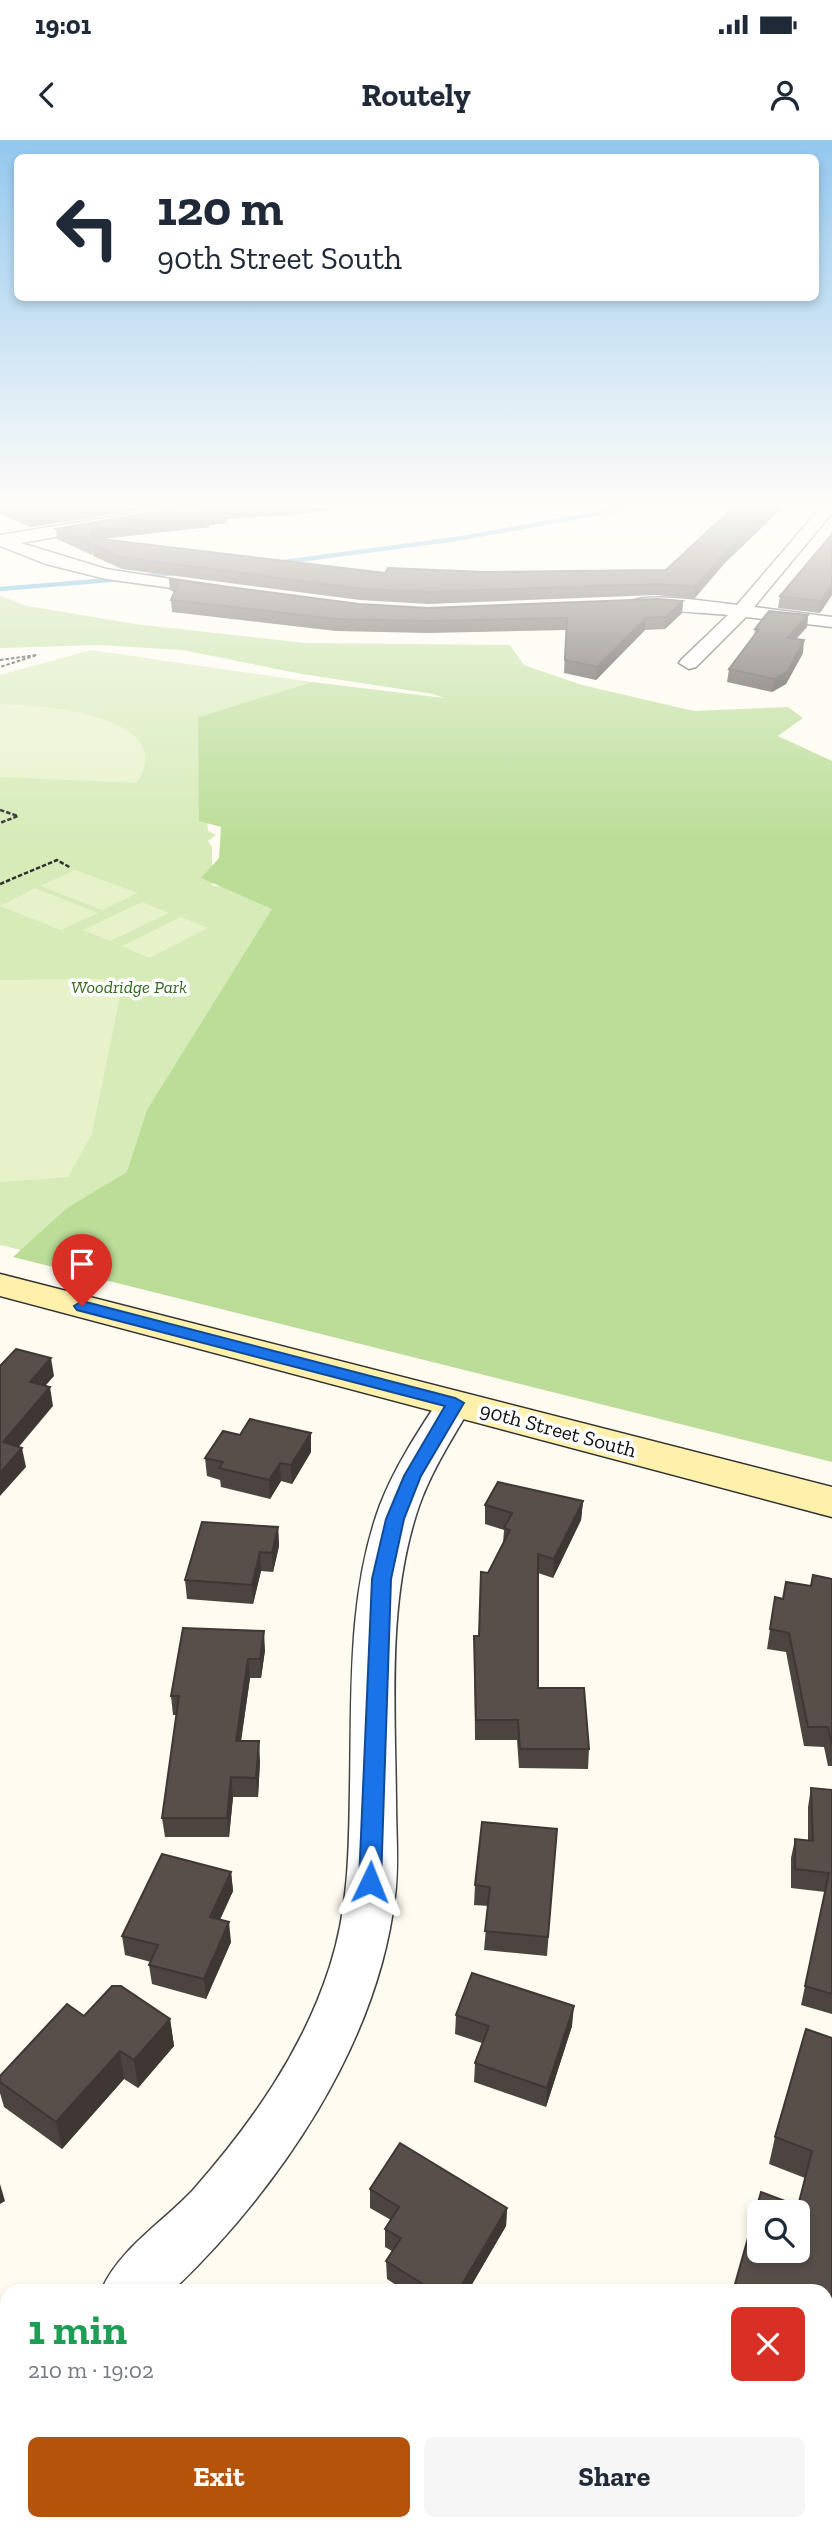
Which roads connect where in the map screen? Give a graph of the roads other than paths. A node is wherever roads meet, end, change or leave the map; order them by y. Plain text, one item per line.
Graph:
1 (733, 619) edge
2 (811, 619) edge
3 (832, 622) edge
4 (689, 663) dead end
5 (1, 1286) edge
6 (455, 1403) junction
7 (832, 1502) edge
8 (138, 2284) edge

1 - 4 street
2 - 3 street
5 - 6 street, 90th Street South
6 - 7 street, 90th Street South
6 - 8 street

